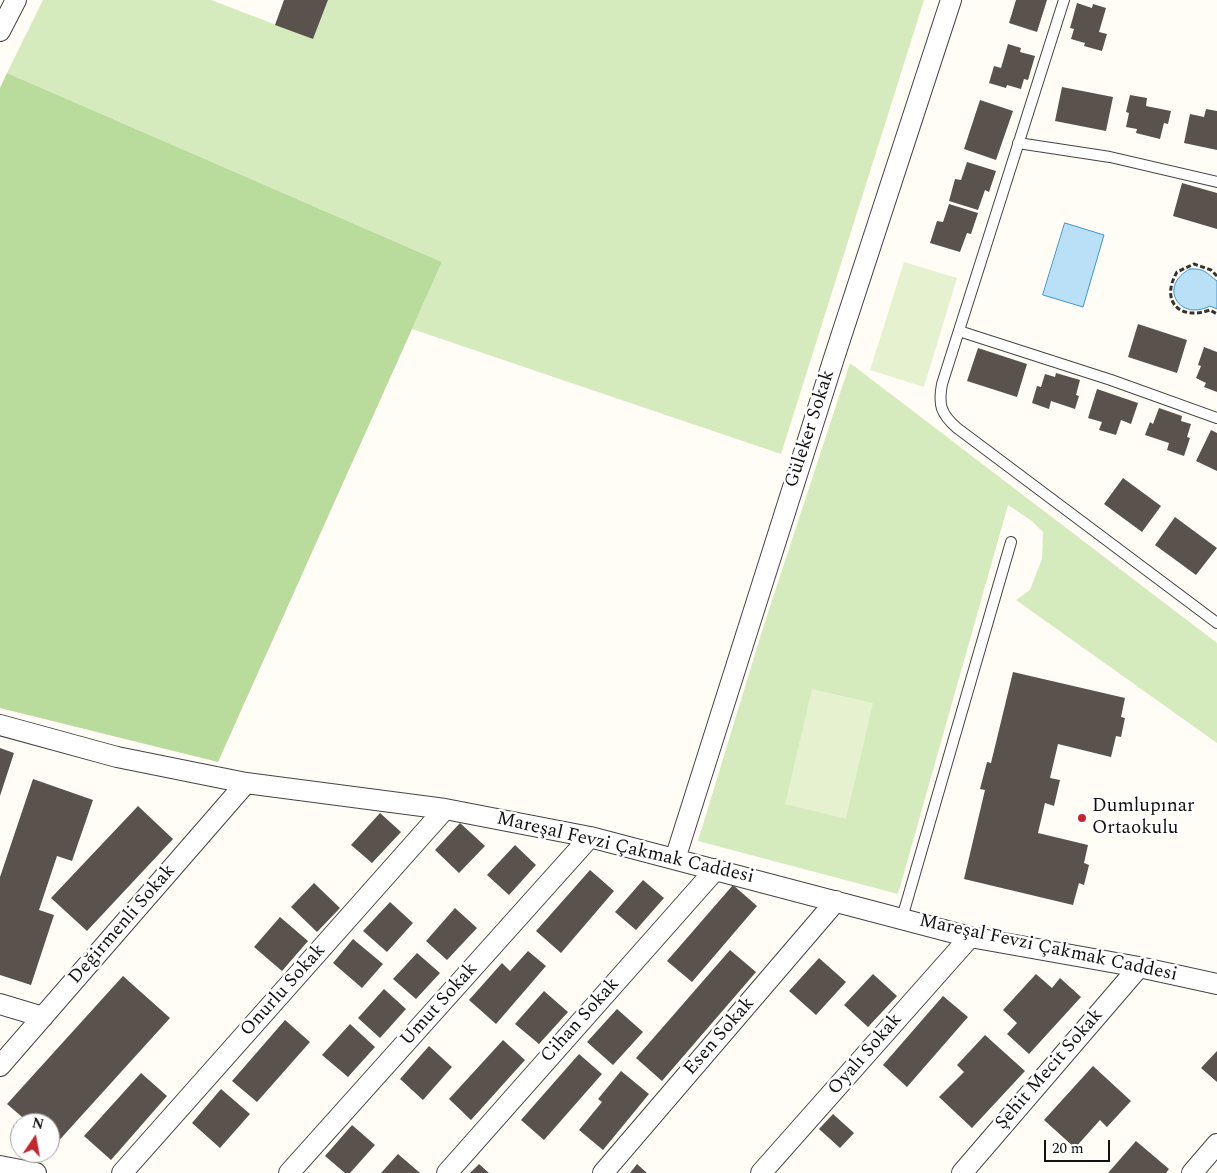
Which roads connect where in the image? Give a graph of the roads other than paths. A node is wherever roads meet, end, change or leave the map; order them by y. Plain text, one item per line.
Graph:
1 (16, 0) edge
2 (951, 0) edge
3 (1064, 0) edge
4 (0, 31) edge
5 (1018, 143) junction
6 (1217, 182) edge
7 (959, 331) junction
8 (1217, 418) edge
9 (1011, 542) dead end
10 (1217, 623) edge
11 (0, 725) edge
12 (246, 783) junction
13 (445, 809) junction
14 (590, 837) junction
15 (675, 859) junction
16 (716, 869) junction
17 (836, 901) junction
18 (902, 918) junction
19 (970, 936) junction
20 (1139, 967) junction
21 (1217, 984) edge
22 (0, 1004) edge
23 (43, 1017) junction
24 (0, 1066) edge
25 (1217, 1144) edge
26 (0, 1166) edge
27 (36, 1173) edge
28 (122, 1173) edge
29 (289, 1173) edge
30 (447, 1173) edge
31 (604, 1173) edge
32 (762, 1173) edge
33 (962, 1173) edge
34 (1192, 1173) edge

1 - 4 street
2 - 15 street, Güleker Sokak
3 - 5 lane
5 - 6 lane
5 - 7 lane
7 - 8 lane
7 - 10 lane
9 - 18 lane
11 - 12 street, Mareşal Fevzi Çakmak Caddesi
12 - 13 street, Mareşal Fevzi Çakmak Caddesi
12 - 23 street, Değirmenli Sokak
13 - 14 street, Mareşal Fevzi Çakmak Caddesi
13 - 28 street, Onurlu Sokak
14 - 15 street, Mareşal Fevzi Çakmak Caddesi
14 - 29 street, Umut Sokak
15 - 16 street, Mareşal Fevzi Çakmak Caddesi
16 - 17 street, Mareşal Fevzi Çakmak Caddesi
16 - 30 street, Cihan Sokak
17 - 18 street, Mareşal Fevzi Çakmak Caddesi
17 - 31 street, Esen Sokak
18 - 19 street, Mareşal Fevzi Çakmak Caddesi
19 - 20 street, Mareşal Fevzi Çakmak Caddesi
19 - 32 street, Oyalı Sokak
20 - 21 street, Mareşal Fevzi Çakmak Caddesi
20 - 33 street, Şehit Mecit Sokak
22 - 23 street
23 - 24 street, Değirmenli Sokak
25 - 34 street
26 - 27 street

